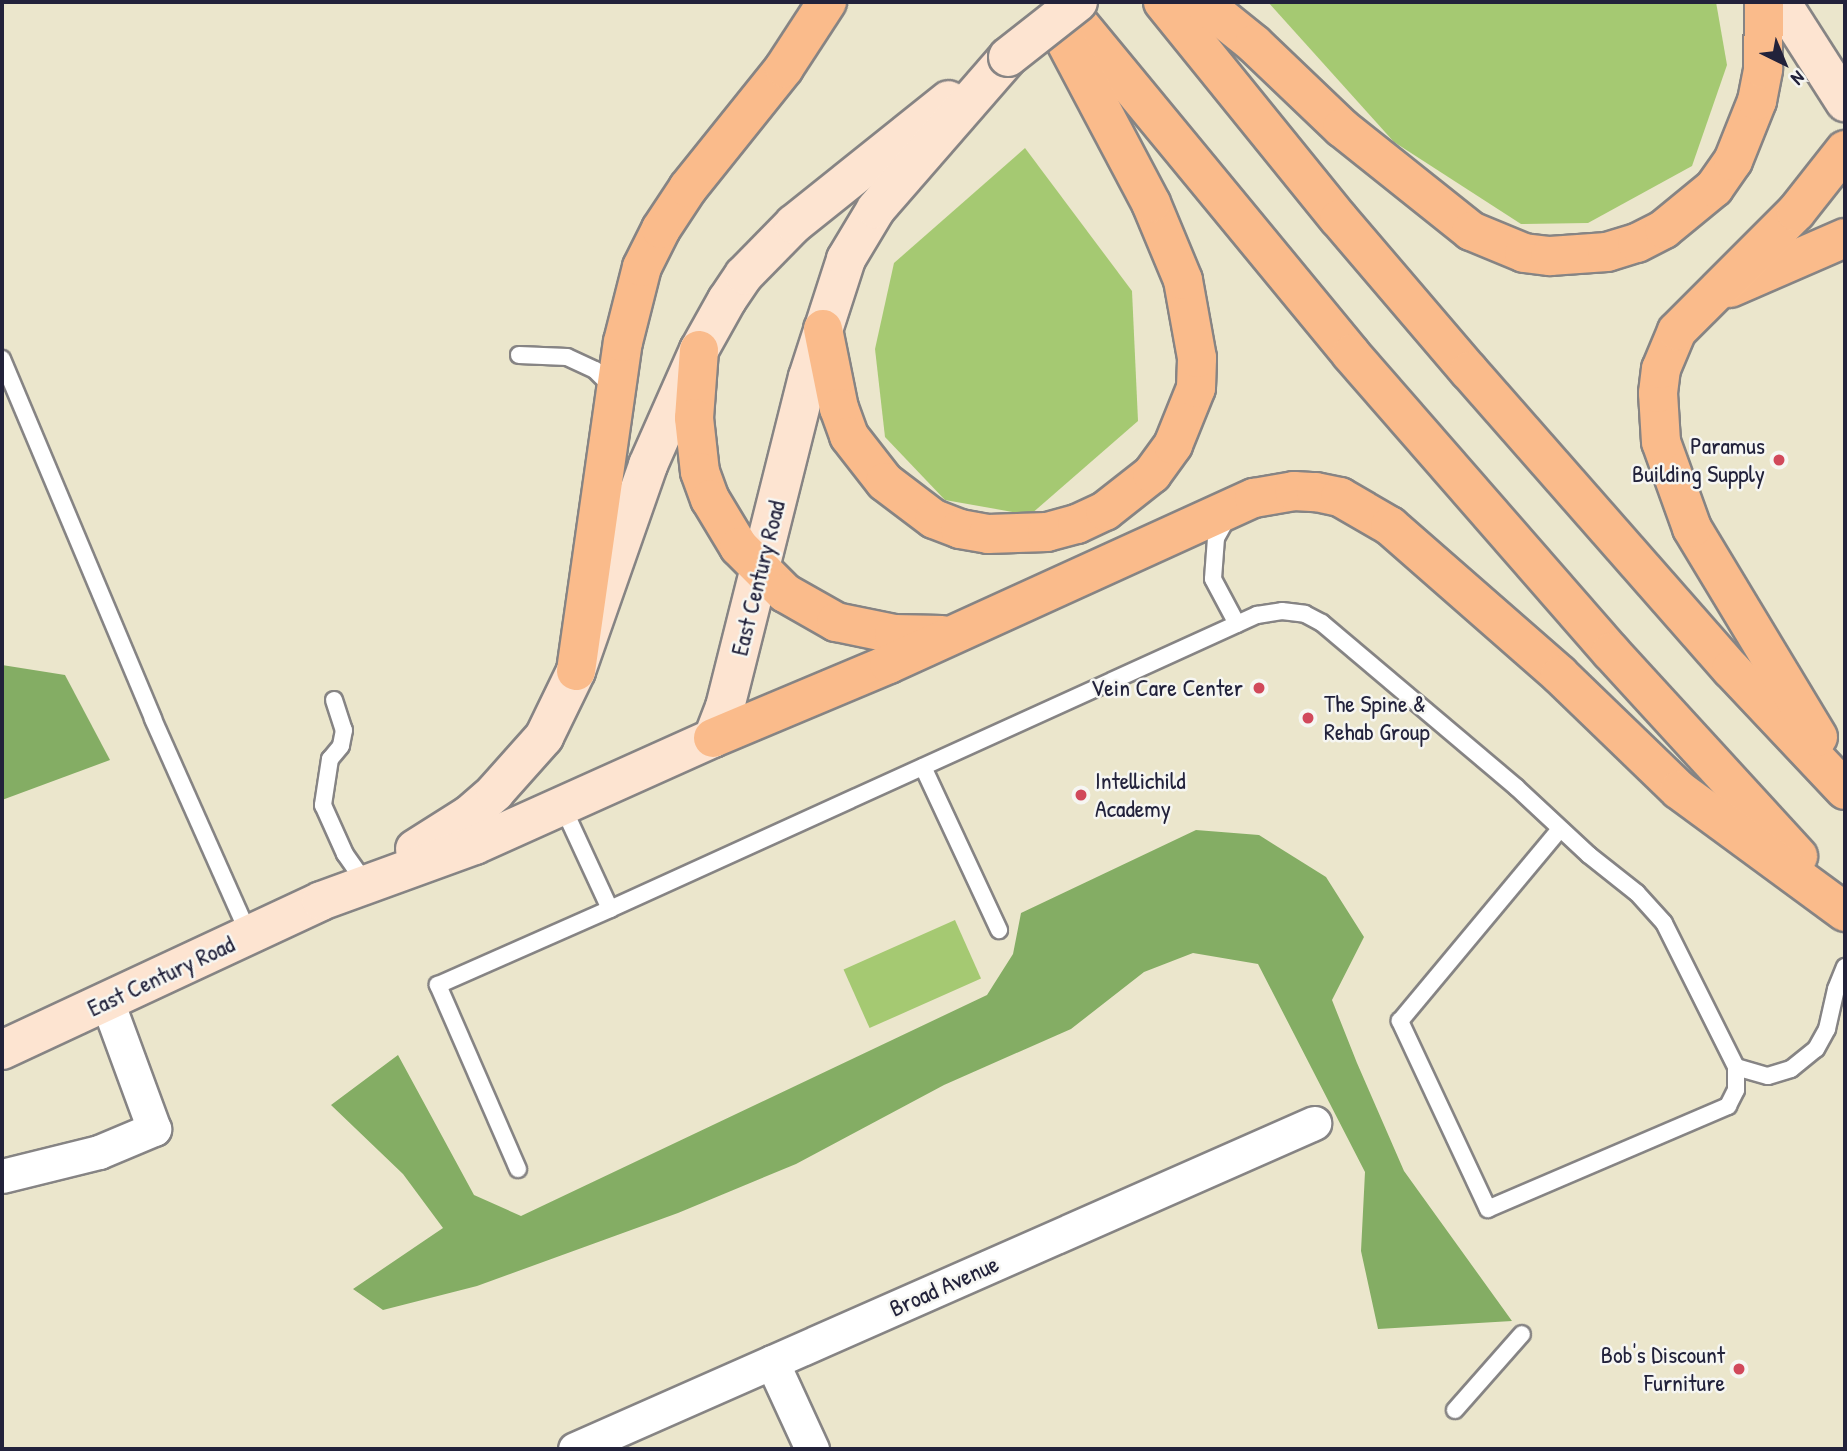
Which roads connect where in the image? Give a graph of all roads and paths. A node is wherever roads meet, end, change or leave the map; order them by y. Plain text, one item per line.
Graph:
1 (827, 2) edge
2 (1044, 2) edge
3 (1061, 2) edge
4 (1078, 2) edge
5 (1163, 2) edge
6 (1202, 2) edge
7 (1765, 2) edge
8 (1781, 2) edge
9 (1008, 57) junction
10 (1845, 102) edge
11 (1845, 149) edge
12 (1845, 238) edge
13 (1706, 299) junction
14 (823, 329) junction
15 (699, 350) junction
16 (519, 355) dead end
17 (2, 359) edge
18 (617, 392) junction
19 (1234, 506) junction
20 (760, 570) junction
21 (1237, 624) junction
22 (948, 635) junction
23 (576, 671) junction
24 (334, 700) dead end
25 (713, 738) junction
26 (923, 767) junction
27 (1845, 780) edge
28 (1845, 790) edge
29 (562, 805) junction
30 (1560, 829) junction
31 (361, 877) junction
32 (321, 901) junction
33 (1845, 906) edge
34 (610, 909) junction
35 (1845, 912) edge
36 (999, 930) dead end
37 (249, 935) junction
38 (1845, 967) edge
39 (107, 1001) junction
40 (2, 1051) edge
41 (1736, 1067) junction
42 (1314, 1123) dead end
43 (518, 1169) dead end
44 (2, 1176) edge
45 (1522, 1334) dead end
46 (772, 1362) junction
47 (1455, 1410) dead end
48 (575, 1449) edge
49 (811, 1449) edge

1 - 18 highway
2 - 14 highway
3 - 33 highway
4 - 9 street, East Century Road, bridge
5 - 28 highway
6 - 7 highway
8 - 10 street
9 - 14 street, East Century Road
9 - 15 street, East Century Road
11 - 13 highway
12 - 13 highway
13 - 27 highway
14 - 20 street, East Century Road
15 - 20 highway
15 - 23 street, East Century Road
16 - 18 lane
17 - 37 lane
18 - 23 highway
19 - 21 lane
19 - 22 highway
19 - 35 highway
20 - 22 highway
20 - 25 street, East Century Road
21 - 26 lane
21 - 30 lane
22 - 25 highway
23 - 31 street, East Century Road
24 - 31 lane
25 - 29 street, East Century Road
26 - 34 lane
26 - 36 lane
29 - 32 street, East Century Road
29 - 34 lane
30 - 41 lane
30 - 41 lane
31 - 32 street, East Century Road
32 - 37 street, East Century Road
34 - 43 lane
37 - 39 street, East Century Road
38 - 41 lane
39 - 40 street, East Century Road
39 - 44 street
42 - 46 street, Broad Avenue
45 - 47 lane
46 - 48 street, Broad Avenue
46 - 49 street

